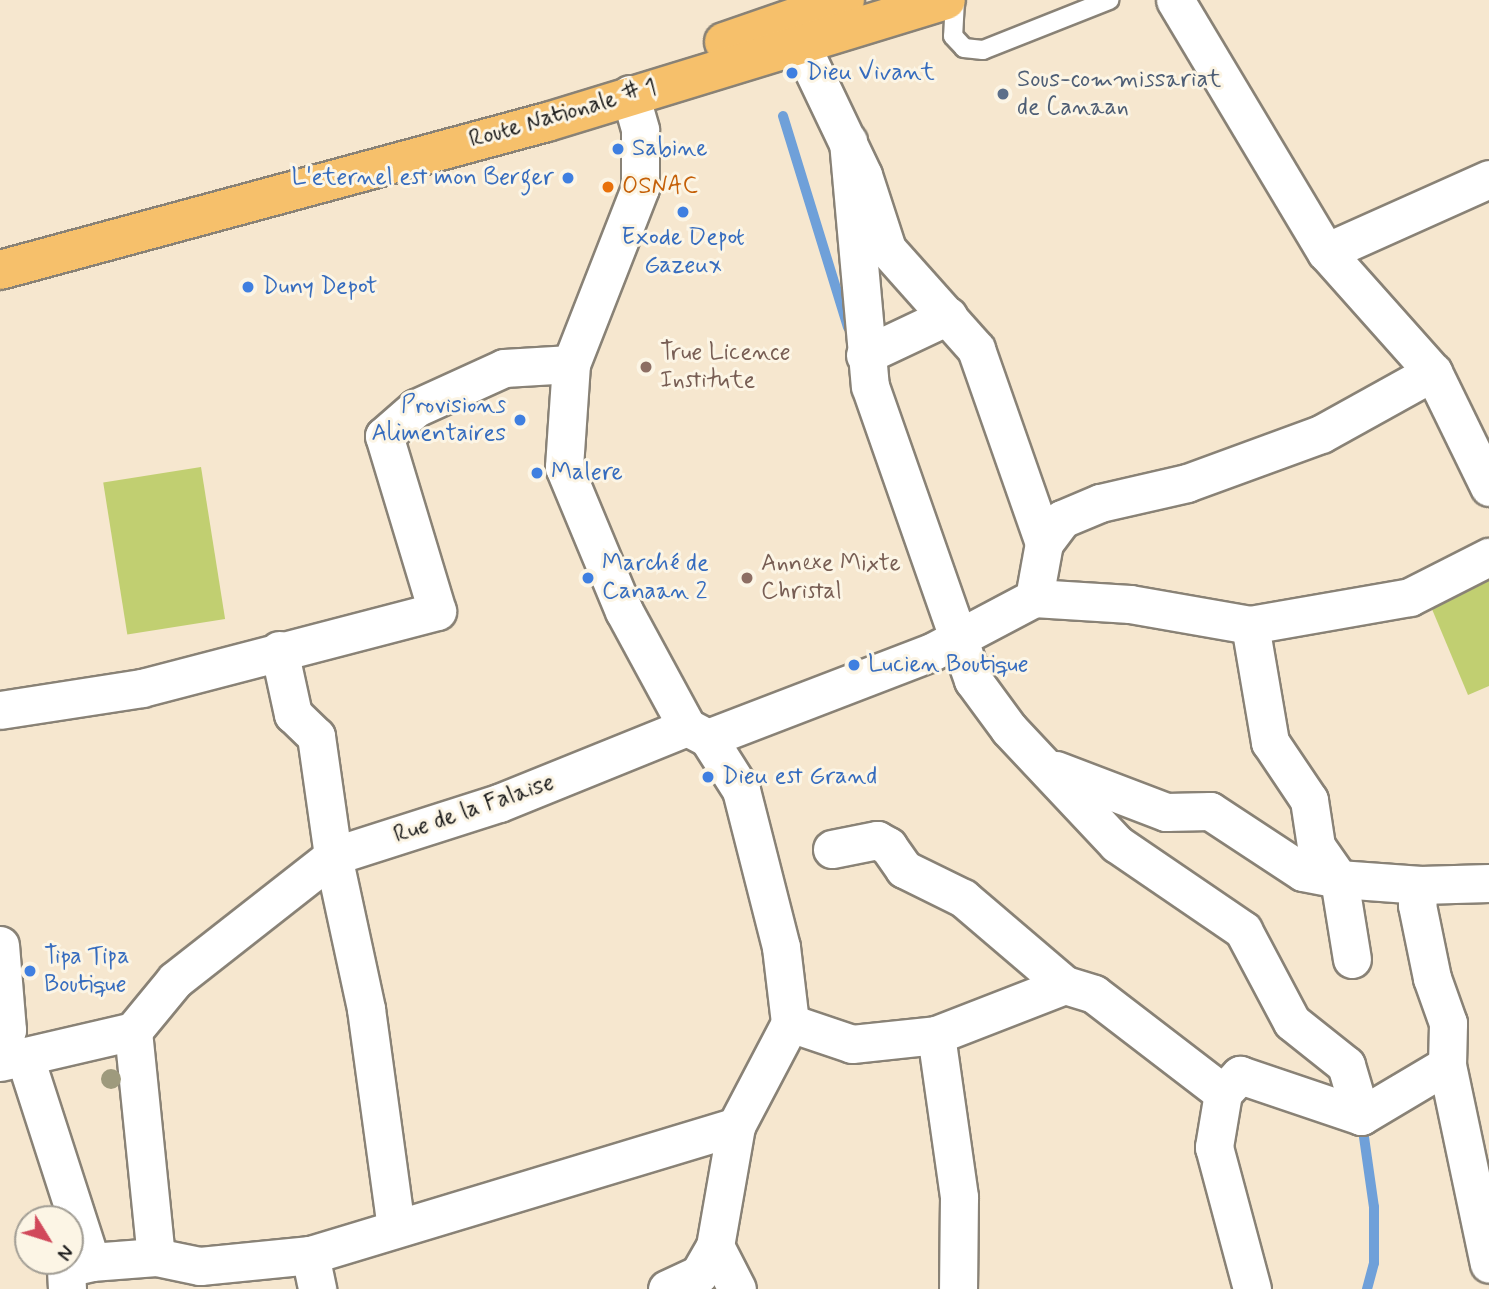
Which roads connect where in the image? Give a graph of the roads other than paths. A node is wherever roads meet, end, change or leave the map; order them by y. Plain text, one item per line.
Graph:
1 (845, 0) edge
2 (946, 0) edge
3 (955, 0) edge
4 (1109, 0) edge
5 (1175, 0) edge
6 (801, 45) junction
7 (630, 94) junction
8 (848, 141) junction
9 (1489, 179) edge
10 (177, 219) junction
11 (1326, 252) junction
12 (0, 270) edge
13 (948, 316) junction
14 (865, 355) junction
15 (572, 363) junction
16 (1433, 373) junction
17 (1489, 487) edge
18 (1044, 543) junction
19 (1489, 556) edge
20 (1034, 598) junction
21 (1250, 625) junction
22 (962, 638) junction
23 (279, 650) junction
24 (0, 710) edge
25 (698, 732) junction
26 (1042, 763) junction
27 (832, 849) dead end
28 (333, 856) junction
29 (1339, 879) junction
30 (1489, 883) edge
31 (1420, 885) junction
32 (0, 945) edge
33 (1352, 958) dead end
34 (1065, 985) junction
35 (790, 1023) junction
36 (133, 1031) junction
37 (936, 1035) junction
38 (9, 1055) edge
39 (1447, 1065) junction
40 (1223, 1093) junction
41 (1361, 1115) junction
42 (736, 1126) junction
43 (396, 1227) junction
44 (715, 1246) junction
45 (156, 1257) junction
46 (91, 1262) junction
47 (1489, 1264) edge
48 (313, 1272) edge
49 (202, 1277) edge
50 (67, 1289) edge
51 (667, 1289) edge
52 (737, 1289) edge
53 (958, 1289) edge
54 (1252, 1289) edge

1 - 10 main road, Route Nationale # 1
2 - 6 main road, Route Nationale # 1
3 - 4 lane
5 - 11 street
6 - 7 main road, Route Nationale # 1
6 - 8 street
7 - 10 main road, Route Nationale # 1
7 - 15 street
8 - 13 street
8 - 14 street
9 - 11 street
10 - 12 main road, Route Nationale # 1
11 - 16 street
13 - 14 street
13 - 18 street
14 - 22 street
15 - 23 street
15 - 25 street
16 - 17 street
16 - 18 street
18 - 20 street
19 - 21 street
20 - 21 street
20 - 22 street, Rue de la Falaise
21 - 29 street
22 - 25 street, Rue de la Falaise
22 - 26 street
23 - 24 street
23 - 28 street
25 - 28 street, Rue de la Falaise
25 - 35 street
26 - 29 street
26 - 41 street
27 - 34 street
28 - 36 street, Rue de la Falaise
28 - 43 street
29 - 31 street
29 - 33 street
30 - 31 street
31 - 39 street
32 - 38 street
34 - 37 street
34 - 40 street
35 - 37 street
35 - 42 street
36 - 38 street
36 - 45 street
37 - 53 street
38 - 46 street
39 - 41 street
39 - 47 street
40 - 41 street
40 - 54 street
42 - 43 street
42 - 44 street
43 - 48 street
44 - 51 street
44 - 52 street
45 - 46 street
45 - 49 street
46 - 50 street
48 - 49 street

